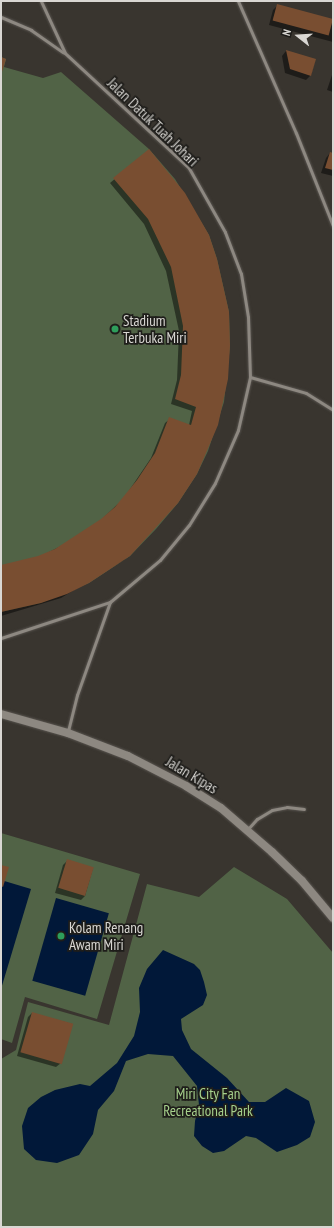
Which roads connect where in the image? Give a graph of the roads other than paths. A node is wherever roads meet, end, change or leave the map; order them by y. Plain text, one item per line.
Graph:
1 (41, 1) edge
2 (238, 1) edge
3 (1, 18) edge
4 (65, 53) junction
5 (333, 226) edge
6 (250, 377) junction
7 (333, 410) edge
8 (110, 602) junction
9 (1, 638) edge
10 (1, 714) edge
11 (68, 733) junction
12 (304, 809) dead end
13 (247, 830) junction
14 (333, 918) edge

1 - 4 lane, Jalan Datuk Tuah Johari
2 - 5 lane
3 - 4 lane
4 - 6 lane, Jalan Datuk Tuah Johari
6 - 7 lane
6 - 8 lane, Jalan Datuk Tuah Johari
8 - 9 lane
8 - 11 lane
10 - 11 main road, Jalan Kipas
11 - 13 main road, Jalan Kipas
12 - 13 lane
13 - 14 main road, Jalan Kipas

